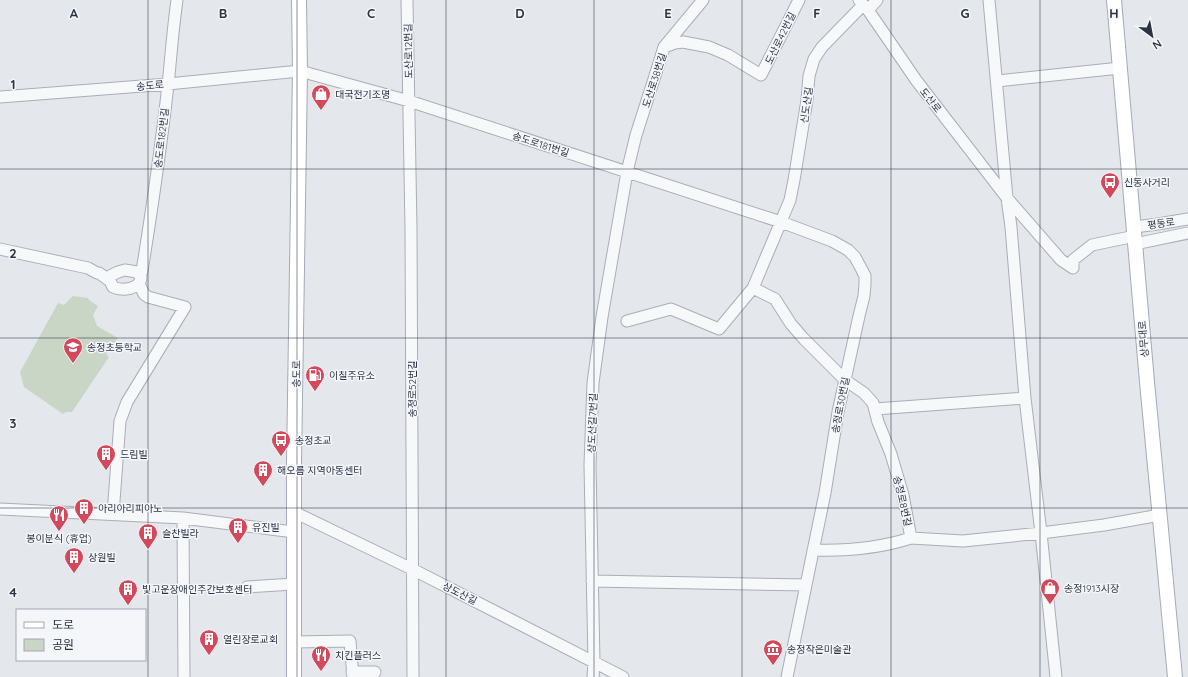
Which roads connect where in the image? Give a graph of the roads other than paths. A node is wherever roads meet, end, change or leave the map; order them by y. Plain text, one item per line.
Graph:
1 (177, 0) edge
2 (299, 0) edge
3 (407, 0) edge
4 (703, 0) edge
5 (799, 0) edge
6 (877, 0) edge
7 (989, 0) edge
8 (1114, 0) edge
9 (863, 5) edge
10 (664, 48) junction
11 (1120, 68) junction
12 (300, 71) junction
13 (997, 81) junction
14 (168, 84) junction
15 (0, 97) edge
16 (409, 101) junction
17 (627, 172) junction
18 (1007, 198) junction
19 (1188, 218) edge
20 (781, 222) junction
21 (1188, 233) edge
22 (1135, 236) junction
23 (0, 249) edge
24 (858, 262) joint
25 (139, 280) junction
26 (110, 281) junction
27 (753, 288) junction
28 (626, 321) dead end
29 (845, 380) junction
30 (1025, 398) junction
31 (874, 409) junction
32 (0, 509) edge
33 (294, 512) junction
34 (113, 514) junction
35 (1160, 515) junction
36 (183, 518) junction
37 (294, 532) junction
38 (1041, 533) junction
39 (911, 538) junction
40 (813, 550) junction
41 (412, 569) junction
42 (592, 581) junction
43 (294, 584) junction
44 (806, 585) junction
45 (247, 587) dead end
46 (294, 642) junction
47 (594, 662) junction
48 (375, 672) dead end
49 (353, 675) edge
50 (184, 677) edge
51 (294, 677) edge
52 (413, 677) edge
53 (593, 677) edge
54 (623, 677) edge
55 (787, 677) edge
56 (1056, 677) edge
57 (1175, 677) edge

1 - 14 street, 송도로182번길
2 - 12 main road, 송도로
3 - 16 street, 도산로12번길
4 - 10 street, 도산로38번길
5 - 10 street, 도산로42번길
6 - 9 street, 신도산길
7 - 13 street
8 - 11 main road, 상무대로
9 - 18 street, 도산로
9 - 20 street, 신도산길
10 - 17 street, 도산로38번길
11 - 13 street
11 - 22 main road, 상무대로
12 - 14 street, 송도로
12 - 16 street, 송도로181번길
12 - 33 main road, 송도로
13 - 18 street
14 - 15 street, 송도로
14 - 25 street, 송도로182번길
16 - 17 street, 송도로181번길
16 - 41 street, 송정로52번길
17 - 20 street, 송도로181번길
17 - 42 street, 상도산길7번길
18 - 22 street, 도산로
18 - 30 street
19 - 22 street, 평동로
20 - 24 street, 송도로181번길
20 - 27 street
21 - 22 street, 평동로
22 - 35 main road, 상무대로
23 - 26 street
24 - 29 street, 송정로30번길
25 - 26 street
25 - 26 street
25 - 34 street
27 - 28 street
27 - 29 street, 송정로8번길
29 - 31 street, 송정로8번길
29 - 40 street, 송정로30번길
30 - 31 street
30 - 38 street
31 - 39 street, 송정로8번길
32 - 34 street
33 - 37 main road, 송도로
33 - 41 street, 상도산길
34 - 36 street
35 - 38 street, 송정로8번길
35 - 57 main road, 상무대로
36 - 37 street
36 - 50 street
37 - 43 main road, 송도로
38 - 39 street, 송정로8번길
38 - 56 street
39 - 40 street
40 - 44 street, 송정로30번길
41 - 47 street, 상도산길
41 - 52 street, 송정로52번길
42 - 44 street
42 - 47 street, 상도산길7번길
43 - 45 street
43 - 46 main road, 송도로
44 - 55 street, 송정로30번길
46 - 49 street
46 - 51 main road, 송도로
47 - 53 street, 상도산길7번길
47 - 54 street, 상도산길
48 - 49 street

